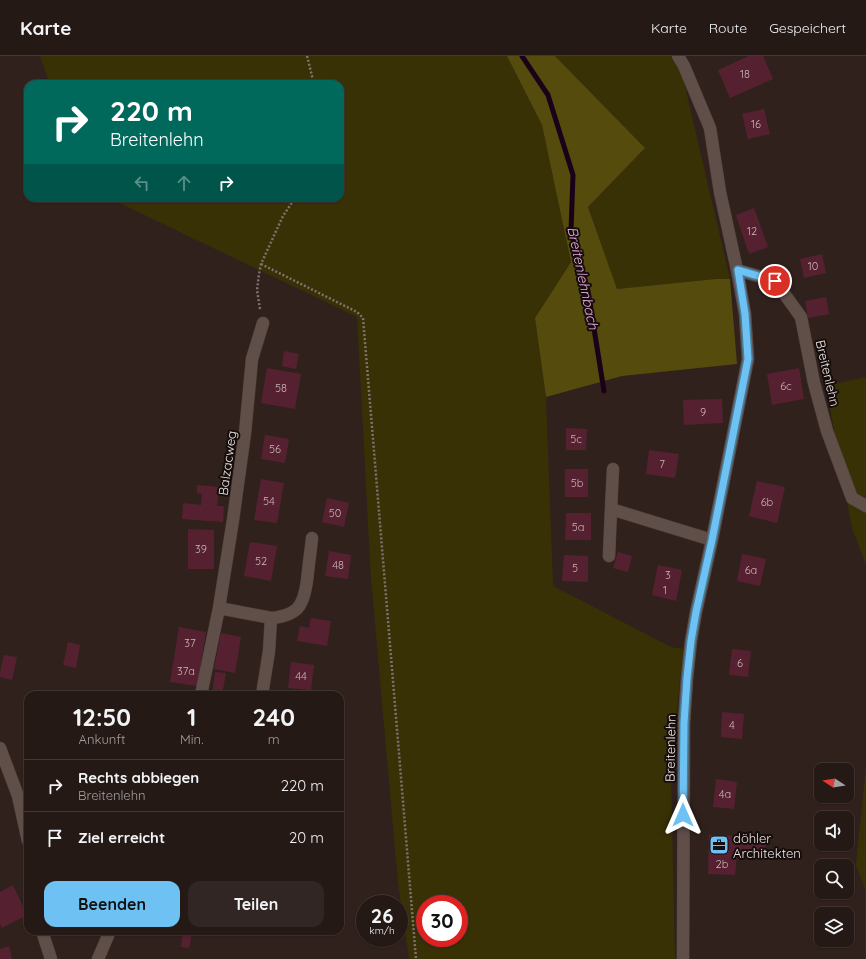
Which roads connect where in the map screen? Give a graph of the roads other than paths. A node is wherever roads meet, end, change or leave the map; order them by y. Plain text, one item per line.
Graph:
1 (678, 56) edge
2 (738, 270) junction
3 (263, 323) road end
4 (613, 469) dead end
5 (866, 506) edge
6 (611, 509) junction
7 (312, 538) dead end
8 (712, 540) junction
9 (609, 556) dead end
10 (219, 608) junction
11 (272, 618) junction
12 (202, 691) edge
13 (263, 691) edge
14 (0, 748) edge
15 (24, 823) edge
16 (43, 935) edge
17 (108, 935) edge
18 (51, 959) edge
19 (98, 959) edge
20 (683, 959) edge

1 - 2 street, Breitenlehn
2 - 5 street, Breitenlehn
2 - 8 street, Breitenlehn
3 - 10 street, Balzacweg
4 - 6 street
6 - 8 street
6 - 9 street
7 - 11 street
8 - 20 street, Breitenlehn
10 - 11 street
10 - 12 street, Balzacweg
11 - 13 street
14 - 15 street
16 - 18 street
17 - 19 street

